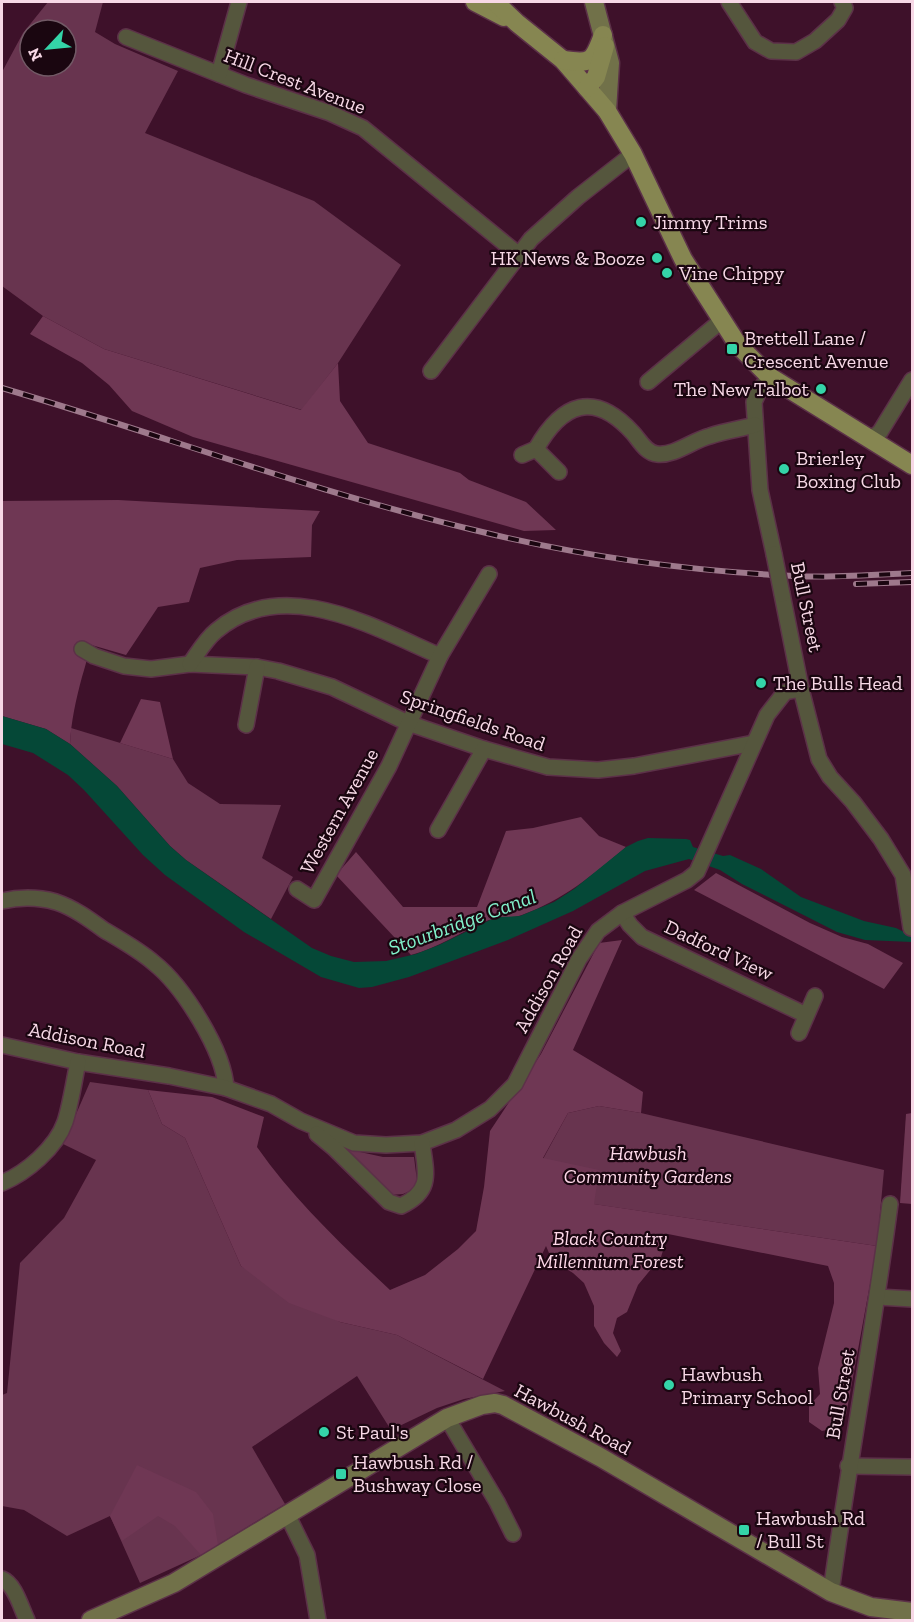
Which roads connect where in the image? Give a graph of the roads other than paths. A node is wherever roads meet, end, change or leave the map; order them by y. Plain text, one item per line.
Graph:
1 (239, 2) edge
2 (475, 2) edge
3 (495, 2) edge
4 (594, 2) edge
5 (729, 2) edge
6 (842, 2) edge
7 (516, 23) junction
8 (126, 37) dead end
9 (604, 40) junction
10 (563, 60) junction
11 (219, 74) junction
12 (587, 88) junction
13 (607, 111) junction
14 (633, 154) junction
15 (519, 255) junction
16 (721, 321) junction
17 (431, 371) dead end
18 (770, 377) junction
19 (912, 380) edge
20 (648, 382) dead end
21 (755, 425) junction
22 (871, 439) junction
23 (912, 465) edge
24 (559, 472) dead end
25 (489, 574) dead end
26 (82, 649) dead end
27 (440, 656) junction
28 (190, 664) junction
29 (257, 667) junction
30 (801, 688) junction
31 (408, 723) junction
32 (246, 725) dead end
33 (754, 743) junction
34 (484, 749) junction
35 (438, 830) dead end
36 (297, 889) dead end
37 (2, 901) edge
38 (622, 913) junction
39 (911, 928) dead end
40 (815, 996) dead end
41 (806, 1015) junction
42 (799, 1033) dead end
43 (2, 1045) edge
44 (78, 1062) junction
45 (226, 1088) junction
46 (301, 1121) junction
47 (422, 1143) junction
48 (2, 1183) edge
49 (890, 1204) dead end
50 (878, 1297) junction
51 (912, 1299) edge
52 (447, 1418) junction
53 (848, 1466) junction
54 (912, 1467) edge
55 (287, 1514) junction
56 (513, 1534) dead end
57 (2, 1579) edge
58 (831, 1592) junction
59 (912, 1612) edge
60 (27, 1620) edge
61 (91, 1620) edge
62 (318, 1620) edge

1 - 11 street
2 - 7 main road
3 - 7 main road
4 - 9 street
5 - 6 street
7 - 10 main road
8 - 11 street, Hill Crest Avenue
9 - 10 main road
9 - 12 main road
9 - 13 street
10 - 12 main road
11 - 15 street, Hill Crest Avenue
12 - 13 main road
13 - 14 main road
14 - 15 street
14 - 16 main road
15 - 17 street
16 - 18 main road
16 - 20 street
18 - 21 street, Bull Street
18 - 22 main road
19 - 22 street
21 - 24 street
21 - 30 street, Bull Street, bridge
22 - 23 main road
25 - 27 street
26 - 28 street, Springfields Road
27 - 28 street
27 - 31 street
28 - 29 street, Springfields Road
29 - 31 street, Springfields Road
29 - 32 street
30 - 33 street, Addison Road
30 - 39 street, Bull Street
31 - 34 street, Springfields Road
31 - 36 street, Western Avenue
33 - 34 street, Springfields Road
33 - 38 street, Addison Road
34 - 35 street
37 - 45 street
38 - 41 street, Dadford View
38 - 47 street, Addison Road
40 - 41 street
41 - 42 street
43 - 44 street, Addison Road
44 - 45 street, Addison Road
44 - 48 street
45 - 46 street, Addison Road
46 - 47 street, Addison Road
46 - 47 street, Addison Road
49 - 50 street, Bull Street
50 - 51 street
50 - 53 street, Bull Street
52 - 55 street, Hawbush Road
52 - 56 street
52 - 58 street, Hawbush Road
53 - 54 street
53 - 58 street, Bull Street
55 - 61 street, Hawbush Road
55 - 62 street
57 - 60 street
58 - 59 street, Hawbush Road

